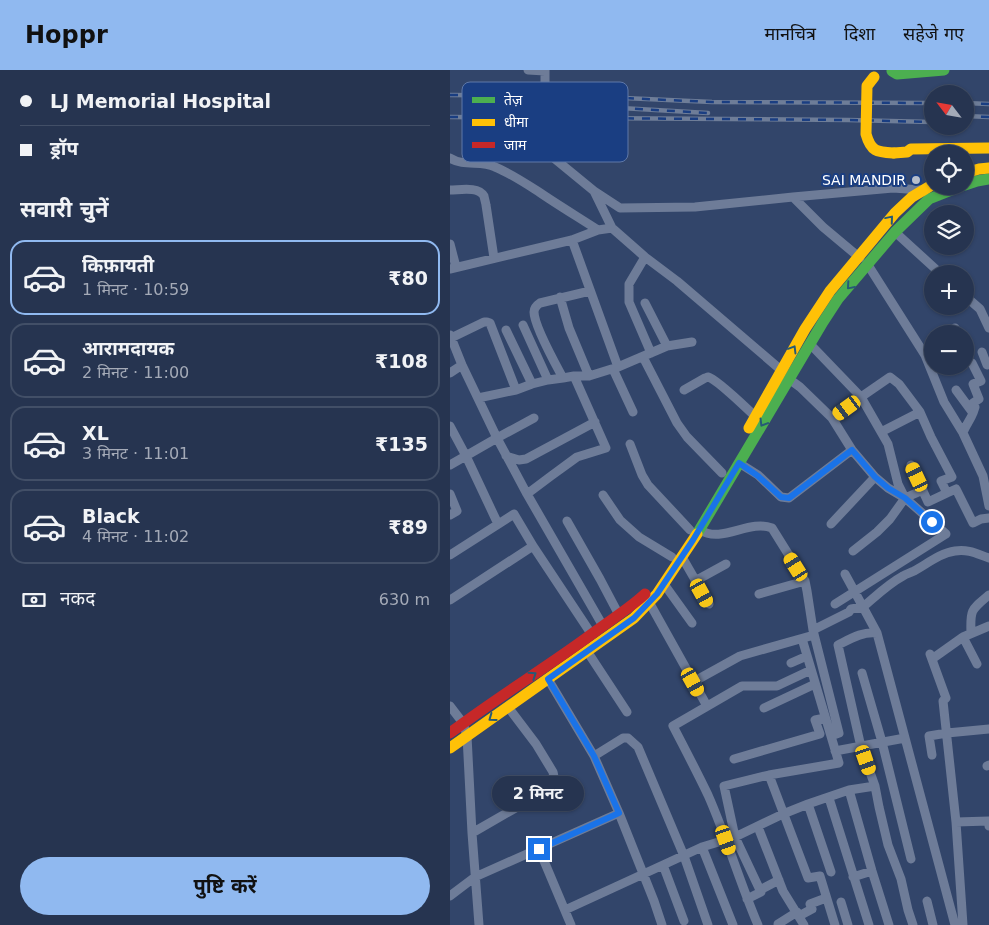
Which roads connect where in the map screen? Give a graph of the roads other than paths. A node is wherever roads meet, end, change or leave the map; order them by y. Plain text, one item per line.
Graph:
1 (528, 70) edge
2 (545, 70) edge
3 (944, 70) edge
4 (894, 71) edge
5 (989, 148) edge
6 (907, 152) junction
7 (924, 155) edge
8 (974, 155) edge
9 (989, 155) edge
10 (450, 158) edge
11 (559, 162) edge
12 (989, 168) edge
13 (974, 170) edge
14 (989, 179) edge
15 (974, 182) edge
16 (924, 189) edge
17 (450, 190) edge
18 (921, 190) junction
19 (594, 191) junction
20 (940, 195) edge
21 (793, 197) junction
22 (612, 228) junction
23 (598, 230) junction
24 (895, 232) junction
25 (572, 240) junction
26 (450, 244) edge
27 (645, 257) junction
28 (494, 258) junction
29 (864, 262) junction
30 (931, 265) edge
31 (453, 268) edge
32 (590, 291) junction
33 (560, 298) junction
34 (645, 303) dead end
35 (974, 304) edge
36 (523, 325) dead end
37 (989, 328) edge
38 (506, 330) dead end
39 (451, 337) edge
40 (692, 342) dead end
41 (810, 344) junction
42 (667, 346) junction
43 (982, 352) dead end
44 (924, 353) edge
45 (647, 355) junction
46 (462, 365) junction
47 (988, 366) edge
48 (974, 367) edge
49 (615, 368) junction
50 (450, 373) edge
51 (785, 375) junction
52 (933, 375) edge
53 (574, 376) junction
54 (589, 376) junction
55 (563, 378) junction
56 (548, 380) junction
57 (532, 384) junction
58 (516, 390) junction
59 (684, 390) dead end
60 (956, 390) dead end
61 (861, 397) junction
62 (478, 398) junction
63 (633, 412) dead end
64 (920, 412) junction
65 (973, 413) junction
66 (756, 417) junction
67 (534, 418) dead end
68 (832, 418) junction
69 (595, 422) junction
70 (450, 426) edge
71 (881, 432) junction
72 (963, 434) junction
73 (497, 438) junction
74 (630, 444) dead end
75 (852, 450) junction
76 (466, 456) junction
77 (506, 456) junction
78 (739, 463) junction
79 (911, 464) dead end
80 (450, 465) edge
81 (722, 473) junction
82 (986, 475) edge
83 (875, 477) junction
84 (923, 490) junction
85 (947, 493) junction
86 (450, 494) edge
87 (527, 494) junction
88 (603, 495) dead end
89 (905, 498) junction
90 (989, 506) edge
91 (450, 515) edge
92 (989, 518) edge
93 (567, 521) dead end
94 (498, 524) junction
95 (831, 524) dead end
96 (695, 530) junction
97 (533, 546) junction
98 (854, 551) dead end
99 (450, 555) edge
100 (677, 557) junction
101 (987, 557) edge
102 (726, 564) dead end
103 (989, 566) edge
104 (845, 574) dead end
105 (695, 581) junction
106 (804, 581) junction
107 (664, 584) junction
108 (855, 592) junction
109 (759, 594) dead end
110 (989, 595) edge
111 (450, 600) edge
112 (649, 602) junction
113 (709, 604) dead end
114 (835, 604) dead end
115 (863, 607) junction
116 (619, 615) junction
117 (692, 623) dead end
118 (603, 626) junction
119 (989, 626) edge
120 (813, 633) junction
121 (877, 633) junction
122 (592, 635) junction
123 (967, 635) junction
124 (803, 642) dead end
125 (587, 652) junction
126 (807, 656) junction
127 (791, 663) dead end
128 (977, 664) dead end
129 (811, 670) junction
130 (862, 673) dead end
131 (548, 679) junction
132 (693, 682) junction
133 (815, 684) junction
134 (450, 706) edge
135 (707, 706) junction
136 (508, 707) junction
137 (764, 708) dead end
138 (627, 712) dead end
139 (825, 718) junction
140 (463, 723) junction
141 (988, 732) edge
142 (450, 733) edge
143 (947, 733) junction
144 (467, 736) junction
145 (831, 736) junction
146 (905, 738) junction
147 (882, 742) junction
148 (861, 747) junction
149 (450, 748) edge
150 (835, 751) junction
151 (594, 756) junction
152 (932, 756) dead end
153 (734, 759) dead end
154 (769, 776) junction
155 (875, 786) junction
156 (848, 790) junction
157 (829, 798) junction
158 (808, 804) junction
159 (619, 813) junction
160 (783, 814) junction
161 (956, 822) junction
162 (989, 826) edge
163 (758, 827) junction
164 (472, 833) junction
165 (731, 839) junction
166 (702, 847) junction
167 (539, 849) junction
168 (684, 856) junction
169 (911, 859) dead end
170 (662, 865) junction
171 (872, 871) junction
172 (830, 872) dead end
173 (643, 874) junction
174 (475, 877) junction
175 (853, 877) junction
176 (779, 880) junction
177 (760, 890) junction
178 (450, 896) edge
179 (826, 898) junction
180 (747, 899) junction
181 (927, 901) dead end
182 (841, 902) dead end
183 (565, 910) junction
184 (798, 914) junction
185 (684, 921) dead end
186 (479, 925) edge
187 (571, 925) edge
188 (662, 925) edge
189 (708, 925) edge
190 (732, 925) edge
191 (758, 925) edge
192 (779, 925) edge
193 (804, 925) edge
194 (834, 925) edge
195 (848, 925) edge
196 (869, 925) edge
197 (889, 925) edge
198 (914, 925) edge
199 (934, 925) edge
200 (955, 925) edge
201 (963, 925) edge

1 - 2 street
3 - 4 main road
4 - 6 main road, bridge
5 - 6 main road
6 - 7 main road
8 - 9 main road
10 - 23 street
11 - 19 street
12 - 13 main road
14 - 15 main road
16 - 18 main road
17 - 28 street
18 - 21 street
29 -> 18 main road
19 - 21 street
19 - 22 street
20 - 24 main road
21 - 29 street
22 - 23 street
22 - 27 street
23 - 25 street
24 - 29 main road
24 - 30 street
25 - 28 street
25 - 32 street
26 - 31 street
27 - 45 street
27 - 51 street
28 - 31 street
29 -> 41 main road
29 - 44 street
51 -> 29 main road
32 - 33 street
32 - 49 street
33 - 54 street
33 - 55 street
34 - 42 street
35 - 37 street
36 - 56 street
38 - 57 street
39 - 46 street
39 - 58 street
40 - 42 street
41 - 51 main road
41 - 61 street
42 - 45 street
43 - 47 street
45 - 49 street
45 - 81 street
46 - 50 street
46 - 62 street
48 - 65 street
49 - 54 street
49 - 63 street
51 - 66 main road
51 - 68 street
51 -> 78 main road
52 - 72 street
53 - 54 street
53 - 55 street
53 - 69 street
55 - 56 street
56 - 57 street
57 - 58 street
58 - 62 street
59 - 66 street
60 - 65 street
61 - 64 street
61 - 68 street
61 - 71 street
62 - 73 street
64 - 71 street
64 - 85 street
65 - 72 street
66 - 81 main road
67 - 73 street
68 - 75 street
69 - 77 street
69 - 87 street
70 - 76 street
71 - 89 street
72 - 82 street
73 - 76 street
73 - 77 street
74 - 96 street
75 - 78 street
75 - 83 street
76 - 80 street
76 - 94 street
77 - 87 street
78 - 96 main road
79 - 84 street
81 - 96 main road
82 - 90 street
83 - 89 street
83 - 95 street
84 - 85 street
84 - 89 street
85 - 92 street
86 - 91 street
87 - 118 street
88 - 100 street
89 - 98 street
89 - 108 street
93 - 116 street
94 - 97 street
94 - 99 street
96 - 100 main road
96 - 106 street
97 - 111 street
97 - 122 street
100 - 105 street
100 - 107 main road
100 - 116 main road
101 - 103 street
101 - 115 street
102 - 105 street
104 - 108 street
105 - 113 street
106 - 109 street
106 - 120 street
107 - 112 main road
107 - 117 street
108 - 114 street
108 - 115 street
110 - 123 street
112 - 125 main road
112 - 132 street
115 - 120 street
115 - 121 street
116 - 118 main road
118 - 122 main road
119 - 123 street
120 - 132 street
120 - 145 street
121 - 146 street
121 - 148 street
140 -> 122 main road
123 - 128 street
123 - 143 street
124 - 126 street
125 - 131 main road
125 - 138 street
126 - 127 street
126 - 129 street
129 - 133 street
129 - 135 street
130 - 147 street
131 - 136 main road
131 - 151 street
132 - 135 street
133 - 137 street
133 - 139 street
134 - 140 street
135 - 165 street
136 -> 144 main road
136 - 164 street
139 - 145 street
139 - 153 street
140 - 142 main road
140 - 144 street
141 - 143 street
143 - 152 street
143 - 161 street
144 - 149 main road
144 - 164 street
145 - 150 street
146 - 147 street
146 - 200 street
147 - 148 street
147 - 169 street
148 - 150 street
148 - 155 street
150 - 154 street
151 - 159 street
151 - 168 street
154 - 160 street
154 - 165 street
155 - 156 street
155 - 198 street
156 - 157 street
156 - 171 street
157 - 158 street
157 - 175 street
158 - 160 street
158 - 172 street
159 - 167 street
159 - 173 street
160 - 163 street
160 - 179 street
161 - 162 street
161 - 201 street
163 - 165 street
163 - 176 street
164 - 174 street
165 - 166 street
165 - 177 street
165 - 180 street
166 - 168 street
166 - 190 street
167 - 174 street
167 - 183 street
168 - 170 street
168 - 189 street
170 - 173 street
170 - 185 street
171 - 175 street
171 - 197 street
173 - 183 street
173 - 188 street
174 - 178 street
174 - 186 street
175 - 196 street
176 - 177 street
176 - 184 street
177 - 180 street
179 - 184 street
179 - 194 street
180 - 191 street
181 - 199 street
182 - 195 street
183 - 187 street
184 - 192 street
184 - 193 street

